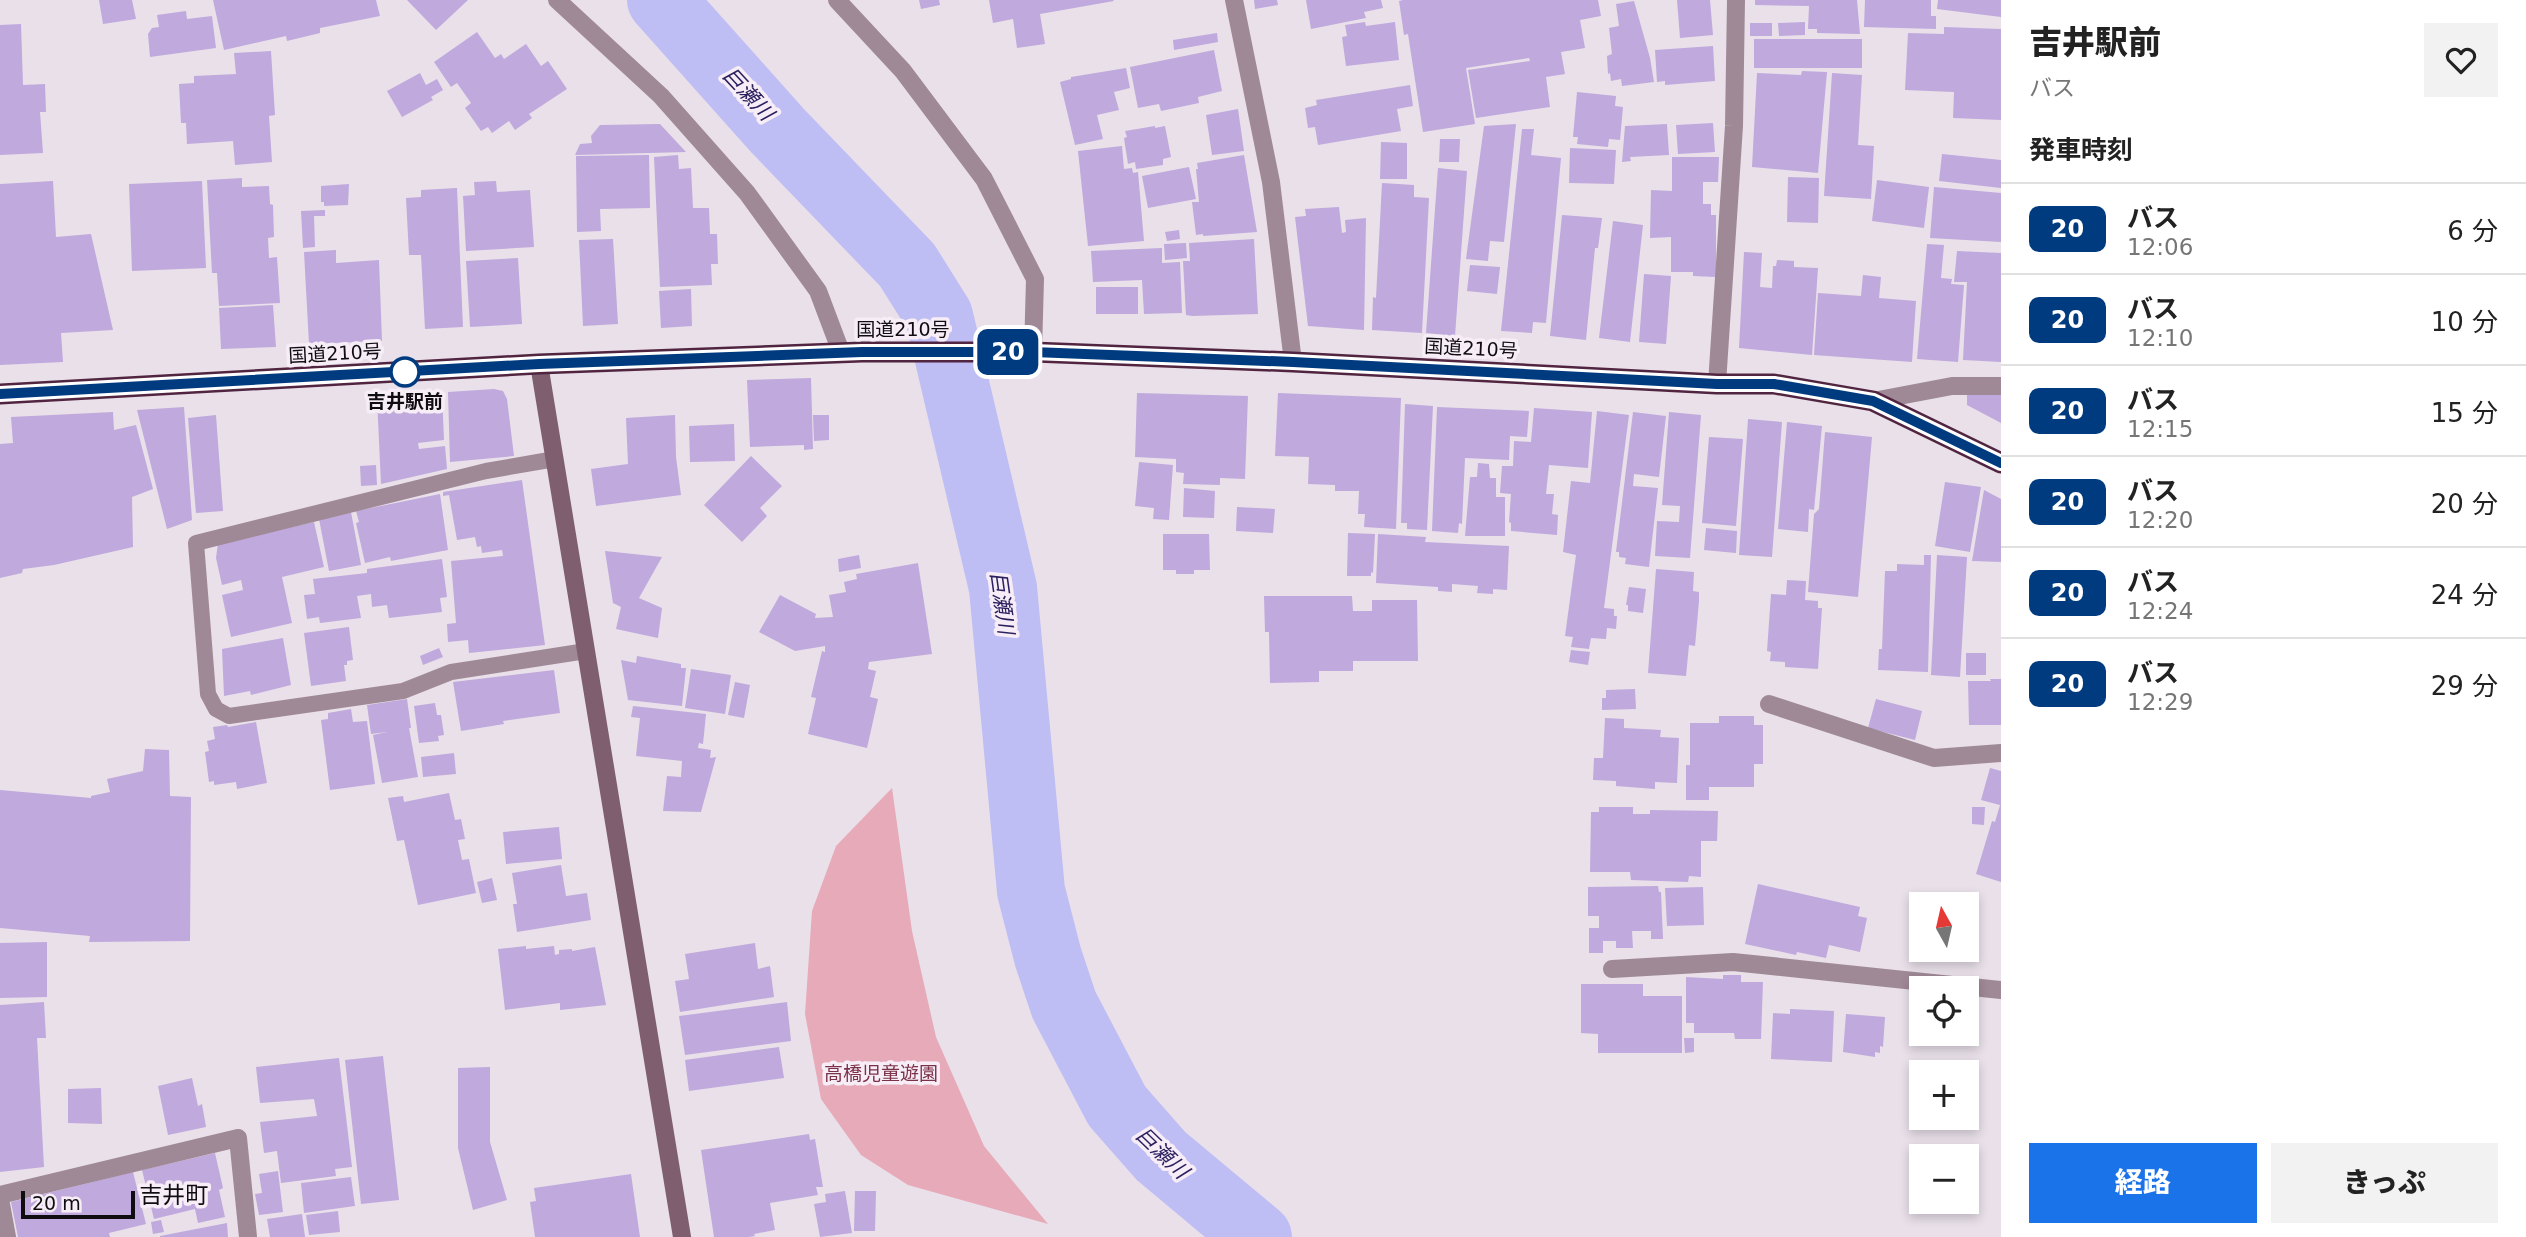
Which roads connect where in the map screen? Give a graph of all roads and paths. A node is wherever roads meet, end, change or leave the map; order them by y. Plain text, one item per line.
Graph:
1 (557, 0) edge
2 (838, 0) edge
3 (1234, 0) edge
4 (1736, 0) edge
5 (852, 352) junction
6 (1033, 352) junction
7 (1293, 362) junction
8 (539, 364) junction
9 (1717, 384) junction
10 (2001, 386) edge
11 (0, 394) edge
12 (1873, 401) junction
13 (555, 459) junction
14 (2001, 463) edge
15 (586, 651) junction
16 (1769, 704) dead end
17 (2001, 753) edge
18 (1612, 969) dead end
19 (2001, 990) edge
20 (0, 1197) edge
21 (7, 1237) edge
22 (248, 1237) edge
23 (682, 1237) edge

1 - 5 street
2 - 6 street
3 - 7 street
4 - 9 street
5 - 6 highway, 国道210号
5 - 8 highway, 国道210号
6 - 7 highway, 国道210号
7 - 9 highway, 国道210号
8 - 11 highway, 国道210号
8 - 13 street
9 - 12 highway, 国道210号
10 - 12 street
12 - 14 highway, 国道210号
13 - 15 street
13 - 15 lane
15 - 23 street
16 - 17 street
18 - 19 street
20 - 21 street
20 - 22 street

